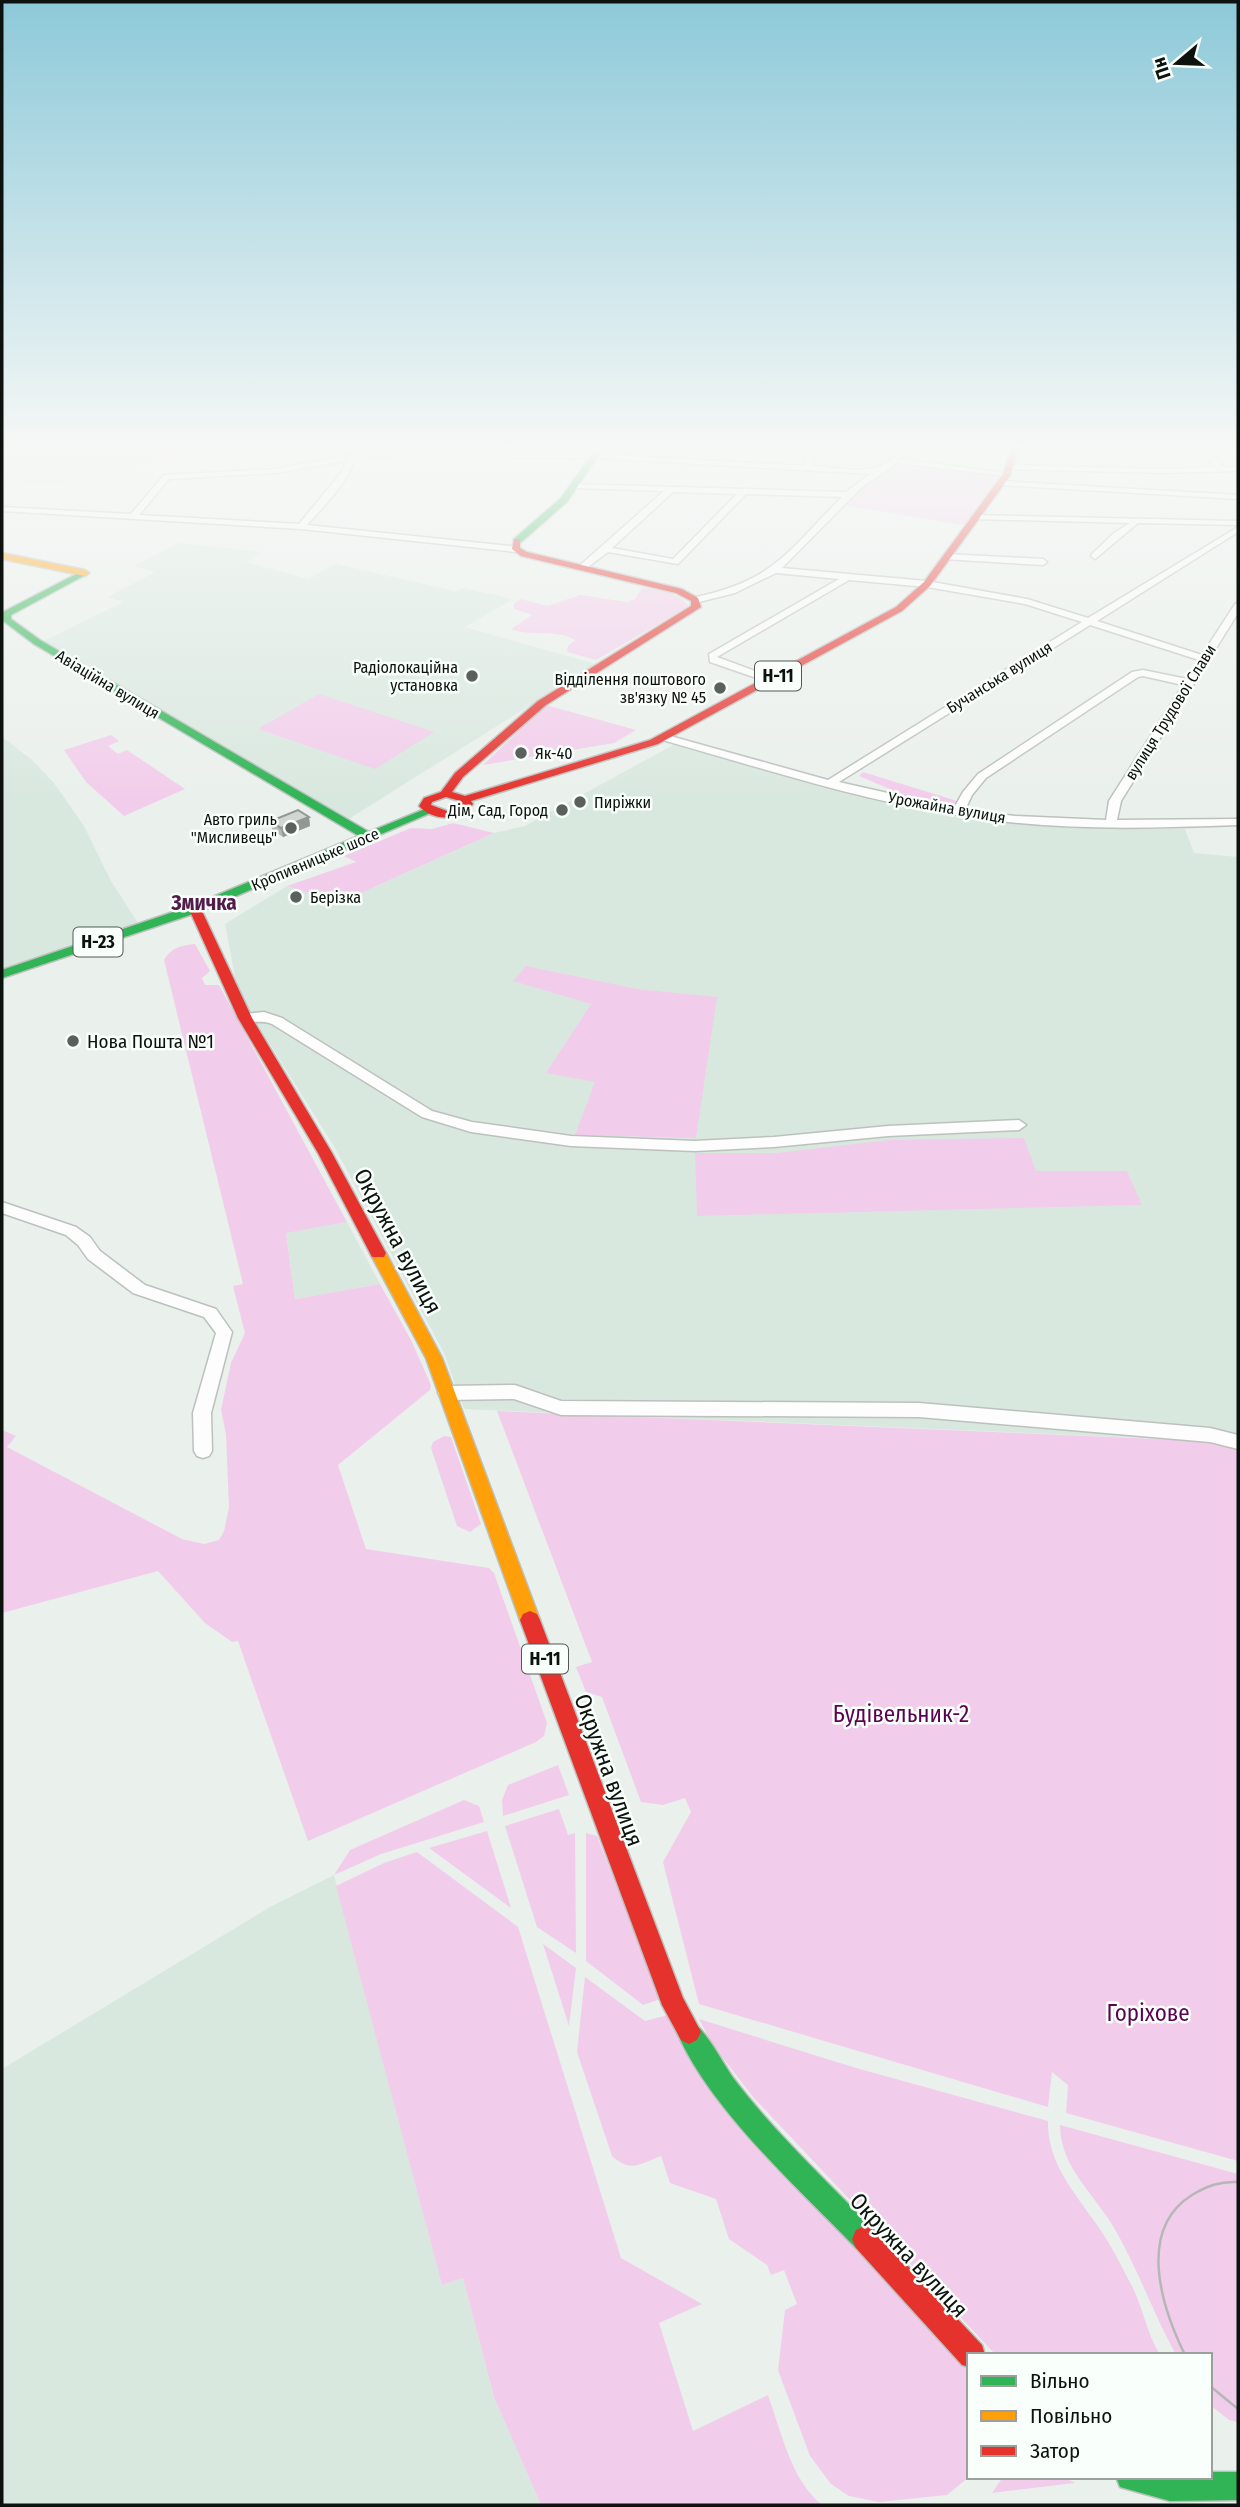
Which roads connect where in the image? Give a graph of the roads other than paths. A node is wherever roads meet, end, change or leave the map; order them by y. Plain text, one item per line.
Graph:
1 (51, 566) edge
2 (574, 566) edge
3 (778, 566) edge
4 (940, 566) edge
5 (1175, 566) edge
6 (772, 570) junction
7 (847, 576) junction
8 (927, 584) junction
9 (695, 600) junction
10 (1238, 606) edge
11 (1090, 620) junction
12 (1203, 659) junction
13 (771, 680) junction
14 (1189, 683) junction
15 (663, 737) junction
16 (832, 782) junction
17 (445, 793) junction
18 (465, 799) junction
19 (429, 811) junction
20 (958, 812) junction
21 (1238, 822) edge
22 (1111, 823) junction
23 (367, 836) junction
24 (195, 909) junction
25 (2, 974) edge
26 (245, 1017) junction
27 (1018, 1125) dead end
28 (2, 1207) edge
29 (447, 1393) junction
30 (1238, 1442) edge
31 (203, 1451) dead end
32 (970, 2353) edge
33 (1135, 2479) edge
34 (1238, 2486) edge

1 - 23 main road, Авіаційна вулиця
2 - 9 main road
3 - 6 street
4 - 8 main road, Н-11
5 - 11 street, Бучанська вулиця
6 - 7 street
6 - 9 street
7 - 8 street
7 - 13 street
8 - 11 street
8 - 13 main road, Н-11
9 - 17 main road
10 - 12 street, вулиця Трудової Слави
11 - 12 street
11 - 16 street, Бучанська вулиця
12 - 14 street, вулиця Трудової Слави
13 - 15 main road, Н-11
14 - 20 street
14 - 22 street, вулиця Трудової Слави
15 - 16 street, Урожайна вулиця
15 - 18 main road, Н-11
16 - 20 street, Урожайна вулиця
17 - 18 main road
17 - 19 main road, Кропивницьке шосе / Н-11
18 - 19 main road, Кропивницьке шосе / Н-11
19 - 23 main road, Кропивницьке шосе / Н-11
20 - 22 street, Урожайна вулиця
21 - 22 street, Урожайна вулиця
23 - 24 main road, Кропивницьке шосе / Н-11
24 - 25 main road, Кропивницьке шосе / Н-23
24 - 26 main road, Окружна вулиця / Н-11
26 - 27 street
26 - 29 main road, Окружна вулиця / Н-11
28 - 31 street
29 - 30 street
29 - 32 main road, Окружна вулиця / Н-11
33 - 34 main road

